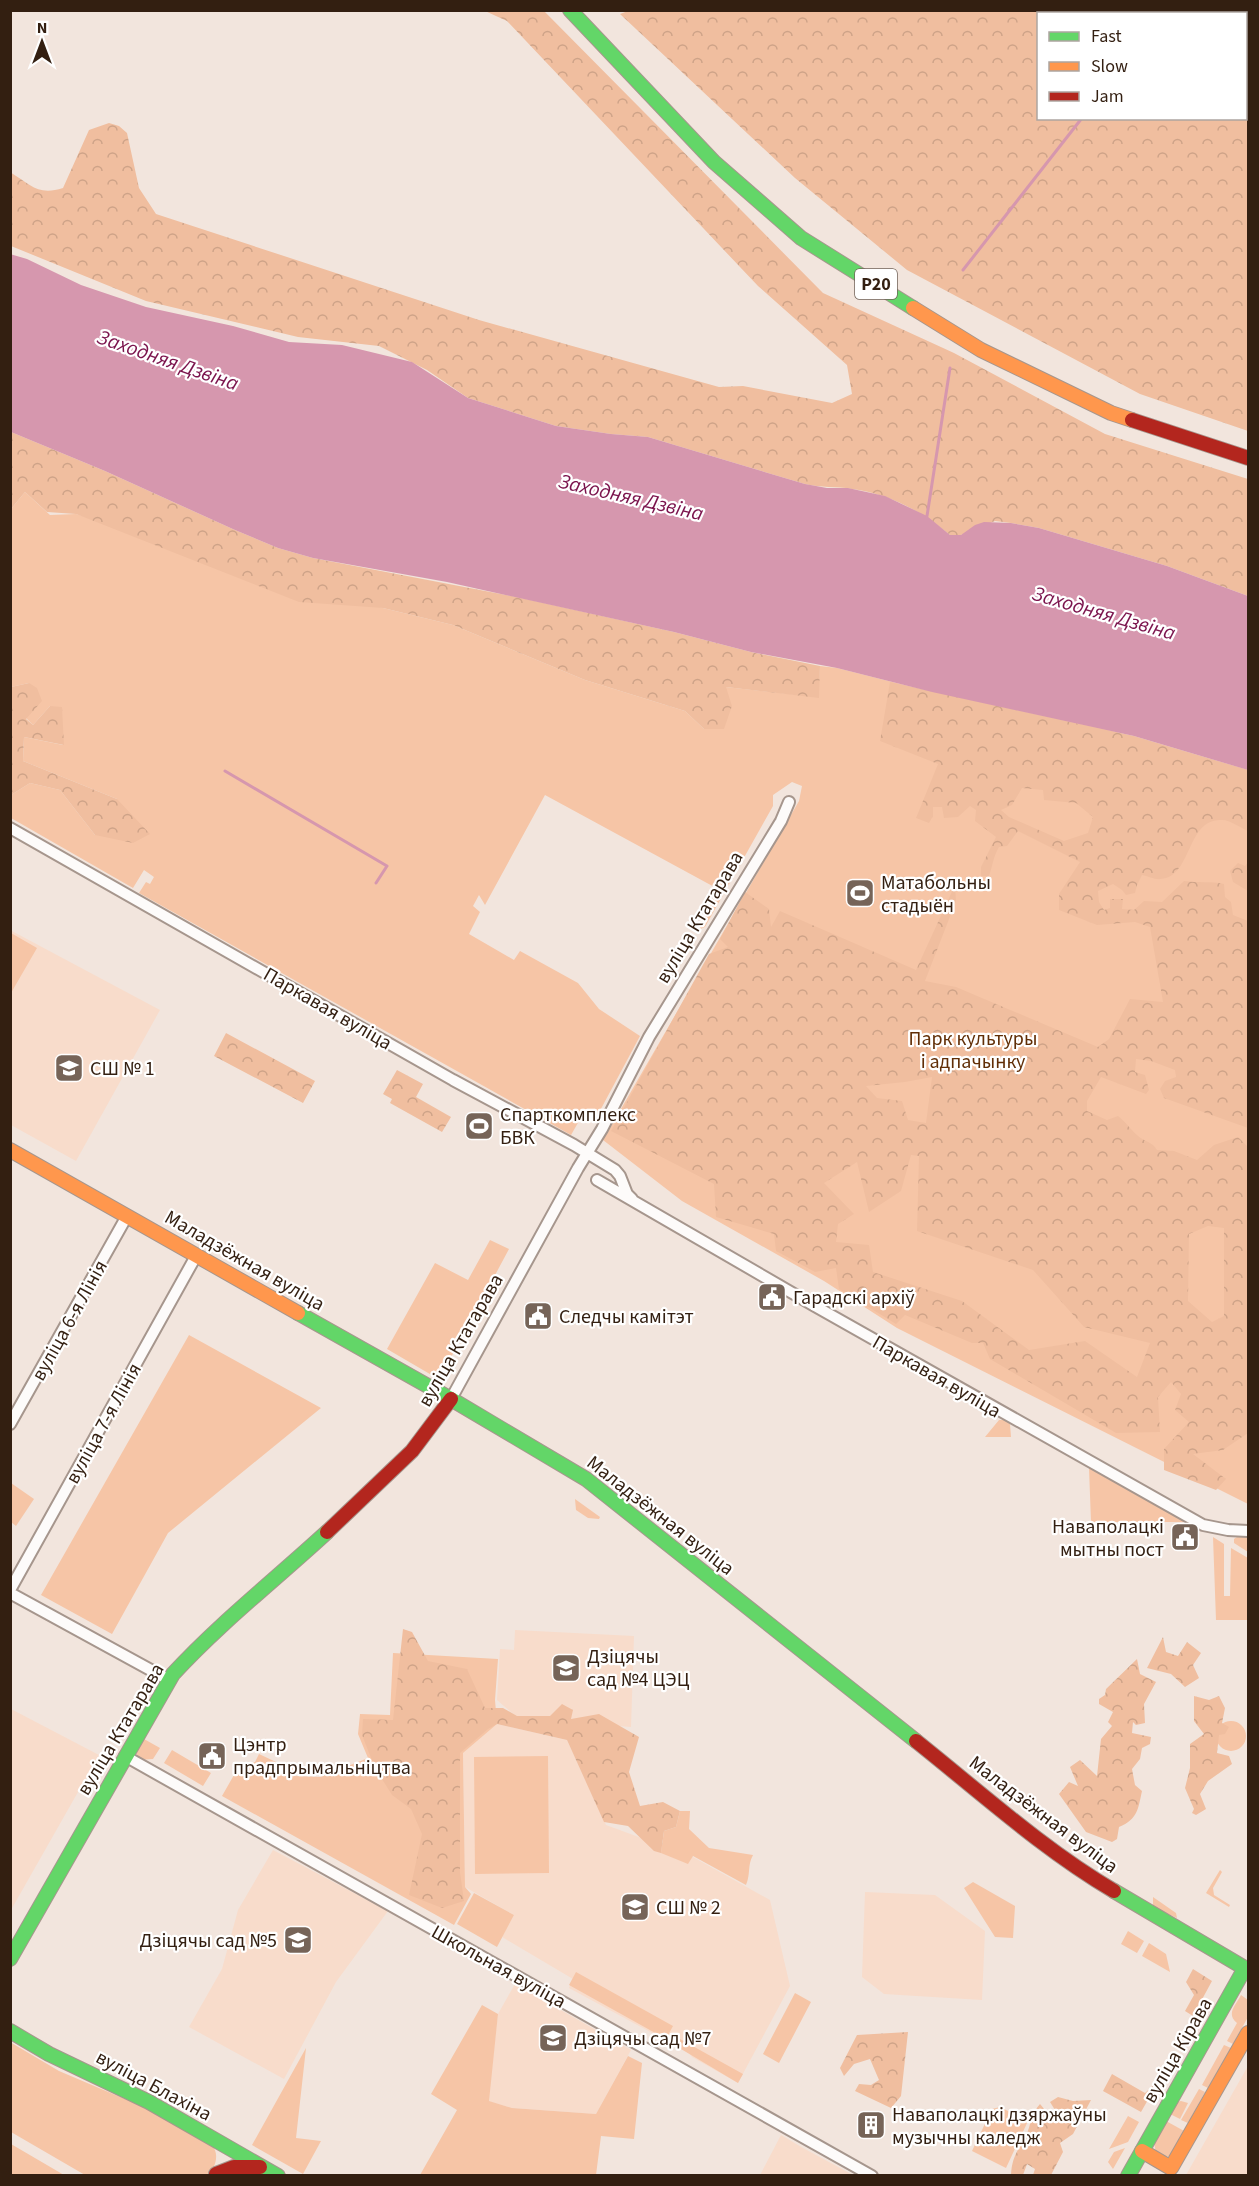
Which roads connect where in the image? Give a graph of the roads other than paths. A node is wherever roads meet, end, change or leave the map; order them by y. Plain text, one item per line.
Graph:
1 (570, 10) edge
2 (1248, 458) edge
3 (789, 802) dead end
4 (10, 828) edge
5 (10, 1150) edge
6 (587, 1154) junction
7 (597, 1180) dead end
8 (633, 1200) junction
9 (127, 1216) junction
10 (196, 1256) junction
11 (451, 1399) junction
12 (10, 1424) edge
13 (1248, 1531) edge
14 (10, 1591) edge
15 (169, 1680) junction
16 (125, 1756) junction
17 (10, 1959) edge
18 (1247, 1969) edge
19 (10, 2031) edge
20 (1248, 2033) edge
21 (219, 2142) junction
22 (1142, 2151) junction
23 (265, 2168) junction
24 (216, 2175) edge
25 (278, 2175) edge
26 (873, 2175) edge
27 (1128, 2175) edge

1 - 2 main road, Р20
3 - 6 street, вуліца Ктатарава
4 - 6 street, Паркавая вуліца
5 - 9 main road, Маладзёжная вуліца
6 - 8 street, Паркавая вуліца
6 - 11 street, вуліца Ктатарава
7 - 8 street, Паркавая вуліца
8 - 13 street, Паркавая вуліца
9 - 10 main road, Маладзёжная вуліца
9 - 12 street, вуліца 6-я Лінія
10 - 11 main road, Маладзёжная вуліца
10 - 14 street, вуліца 7-я Лінія
11 - 15 main road, вуліца Ктатарава
11 - 18 main road, Маладзёжная вуліца
14 - 15 street
15 - 16 main road, вуліца Ктатарава
16 - 17 main road, вуліца Ктатарава
16 - 26 street, Школьная вуліца
18 - 22 main road, вуліца Кірава
19 - 21 main road, вуліца Блахіна
20 - 22 main road
21 - 23 main road, вуліца Блахіна
21 - 24 main road
22 - 27 main road, вуліца Кірава
23 - 24 main road
23 - 25 main road, вуліца Блахіна

